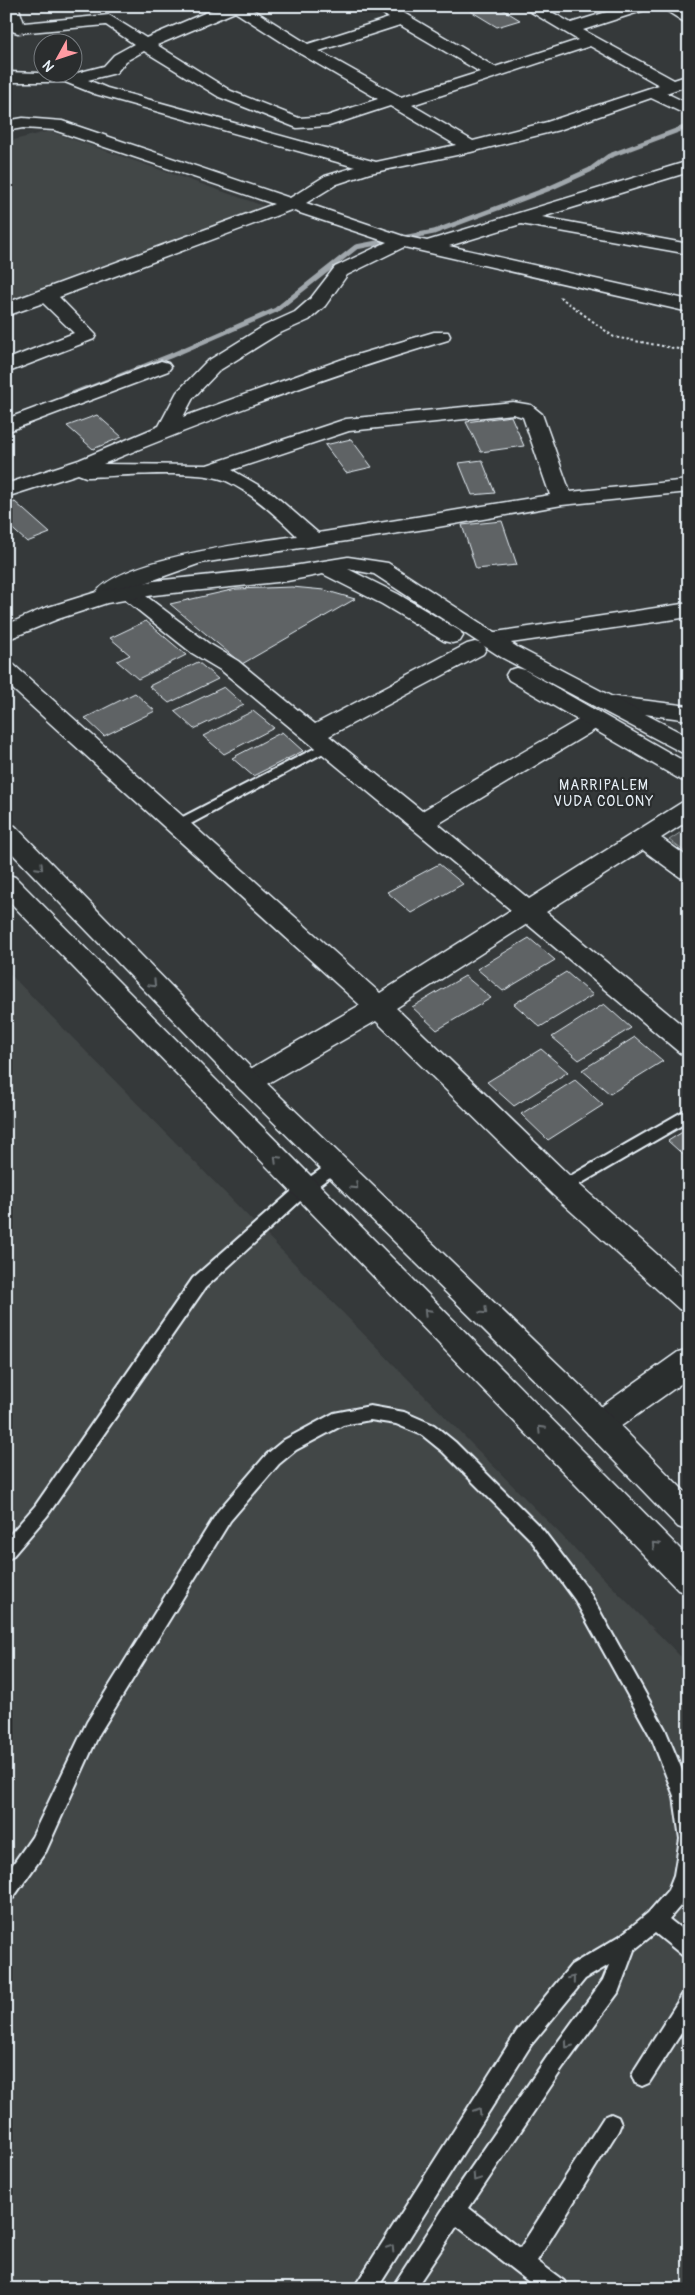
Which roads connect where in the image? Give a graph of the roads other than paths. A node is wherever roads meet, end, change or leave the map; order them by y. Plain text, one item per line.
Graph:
1 (10, 6) edge
2 (95, 6) edge
3 (235, 6) edge
4 (380, 6) edge
5 (529, 6) edge
6 (643, 6) edge
7 (667, 6) edge
8 (402, 19) junction
9 (109, 20) junction
10 (689, 20) edge
11 (60, 25) junction
12 (569, 29) junction
13 (61, 32) edge
14 (590, 41) junction
15 (144, 45) junction
16 (305, 50) junction
17 (494, 73) junction
18 (82, 75) edge
19 (32, 76) edge
20 (6, 77) edge
21 (82, 81) edge
22 (681, 83) edge
23 (653, 93) junction
24 (397, 101) junction
25 (689, 111) edge
26 (6, 126) edge
27 (471, 147) junction
28 (375, 166) junction
29 (689, 166) edge
30 (294, 204) junction
31 (517, 218) junction
32 (398, 240) junction
33 (428, 247) junction
34 (689, 249) edge
35 (46, 295) junction
36 (688, 304) edge
37 (6, 310) edge
38 (441, 336) dead end
39 (6, 367) edge
40 (161, 367) dead end
41 (6, 426) edge
42 (167, 430) junction
43 (209, 470) junction
44 (60, 473) junction
45 (689, 486) edge
46 (6, 491) edge
47 (562, 499) junction
48 (313, 540) junction
49 (128, 592) junction
50 (103, 597) junction
51 (689, 610) edge
52 (6, 633) edge
53 (482, 644) junction
54 (6, 670) edge
55 (608, 703) junction
56 (689, 713) edge
57 (593, 721) junction
58 (318, 741) junction
59 (689, 747) edge
60 (689, 774) edge
61 (689, 810) edge
62 (420, 823) junction
63 (178, 825) junction
64 (6, 832) edge
65 (644, 838) junction
66 (689, 871) edge
67 (6, 883) edge
68 (528, 911) junction
69 (378, 1007) junction
70 (689, 1046) edge
71 (249, 1082) junction
72 (689, 1114) edge
73 (334, 1166) junction
74 (564, 1187) junction
75 (305, 1188) junction
76 (689, 1301) edge
77 (689, 1361) edge
78 (599, 1425) junction
79 (689, 1517) edge
80 (9, 1543) edge
81 (689, 1580) edge
82 (6, 1891) edge
83 (655, 1920) junction
84 (627, 1942) junction
85 (689, 1948) edge
86 (689, 2002) edge
87 (642, 2076) dead end
88 (611, 2124) dead end
89 (454, 2210) junction
90 (523, 2263) junction
91 (364, 2289) edge
92 (402, 2289) edge
93 (556, 2289) edge

1 - 11 street
2 - 9 street
3 - 15 street
3 - 16 street
4 - 8 street
5 - 12 street
6 - 12 street
7 - 10 street
8 - 16 street
8 - 17 street
9 - 11 street
9 - 15 street
11 - 13 street
12 - 14 street
14 - 17 street
14 - 22 street
15 - 18 street
15 - 24 street
16 - 24 street
17 - 24 street
19 - 20 street
21 - 28 street
22 - 23 street
23 - 25 street
23 - 27 street
24 - 27 street
26 - 30 street
27 - 28 street
28 - 30 street
29 - 31 street
30 - 32 street
30 - 35 street
31 - 33 street
31 - 34 street
32 - 33 street
32 - 42 street
33 - 36 street
35 - 37 street
35 - 39 street
38 - 42 street
40 - 41 street
42 - 44 street
43 - 44 street
43 - 47 street
43 - 48 street
44 - 46 street
45 - 47 street
47 - 48 street
48 - 50 street
49 - 50 street
49 - 53 street
49 - 58 street
50 - 52 street
51 - 53 street
53 - 55 street
53 - 57 street
53 - 58 street
54 - 63 street
55 - 56 street
55 - 59 street
57 - 60 street
57 - 62 street
58 - 62 street
58 - 63 lane
61 - 65 street
62 - 68 street
63 - 69 street
64 -> 71 street
65 - 66 street
65 - 68 street
75 -> 67 street
68 - 69 street
68 - 70 street
69 - 71 street
69 - 74 street
71 - 73 street
72 - 74 lane
73 - 75 lane
73 -> 78 street
74 - 76 street
75 - 80 lane
81 -> 75 street
77 - 78 street
78 - 79 street
82 - 83 lane
83 - 84 lane
83 - 85 lane
84 -> 89 lane
91 -> 84 lane
86 - 87 lane
88 - 90 lane
89 - 90 lane
89 - 92 lane
90 - 93 lane

